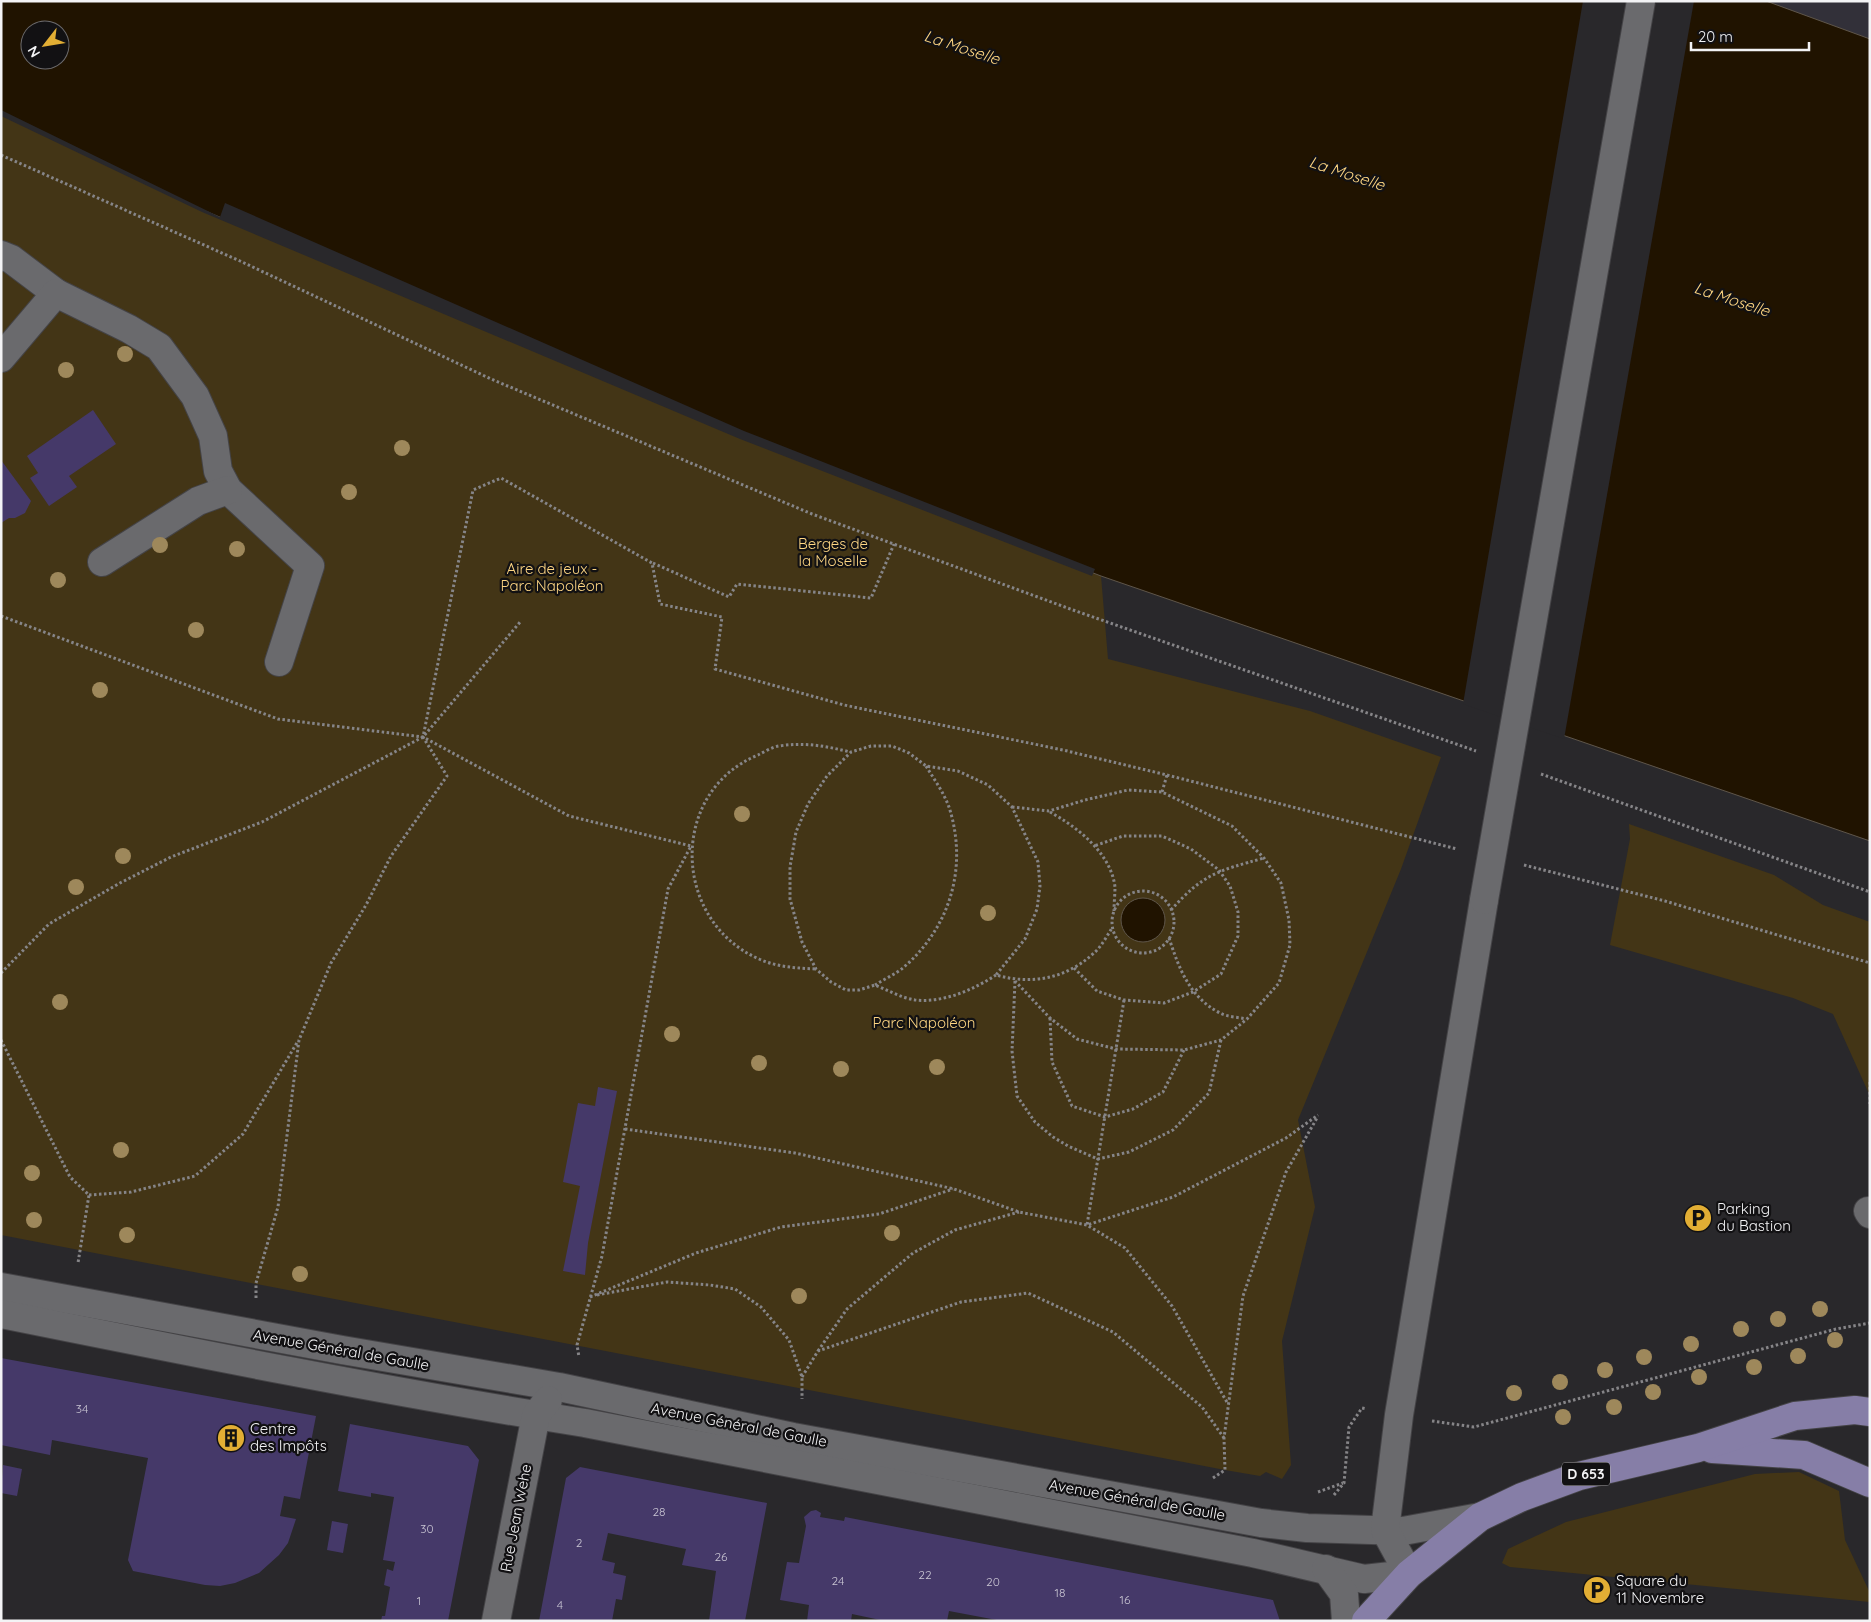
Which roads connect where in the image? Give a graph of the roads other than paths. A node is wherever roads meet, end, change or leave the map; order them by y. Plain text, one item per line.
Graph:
1 (1641, 1) edge
2 (1, 255) edge
3 (56, 293) junction
4 (1, 358) edge
5 (228, 490) junction
6 (102, 562) dead end
7 (279, 662) dead end
8 (1, 1287) edge
9 (1, 1314) edge
10 (521, 1380) junction
11 (559, 1387) junction
12 (1870, 1412) edge
13 (536, 1415) junction
14 (1698, 1448) junction
15 (1870, 1483) edge
16 (1480, 1517) junction
17 (1385, 1530) junction
18 (1326, 1569) junction
19 (1409, 1574) junction
20 (496, 1621) edge
21 (1346, 1621) edge
22 (1366, 1621) edge

1 - 17 street, bridge
2 - 3 street
3 - 4 street
3 - 5 street
5 - 6 street
5 - 7 street
8 - 10 street, Avenue Général de Gaulle
9 - 13 street, Avenue Général de Gaulle
10 - 11 street, Avenue Général de Gaulle
10 - 13 street
11 - 13 street, Rue Jean Wehe
11 - 17 street, Avenue Général de Gaulle
12 - 14 main road, D 653
13 - 18 street, Avenue Général de Gaulle
13 - 20 street, Rue Jean Wehe
14 - 15 main road, D 653
14 - 16 main road, D 653
16 - 17 street, Avenue Général de Gaulle
16 - 19 main road, D 653
17 - 19 street
18 - 19 street, Avenue Général de Gaulle
18 - 21 street
19 - 22 main road, D 653

